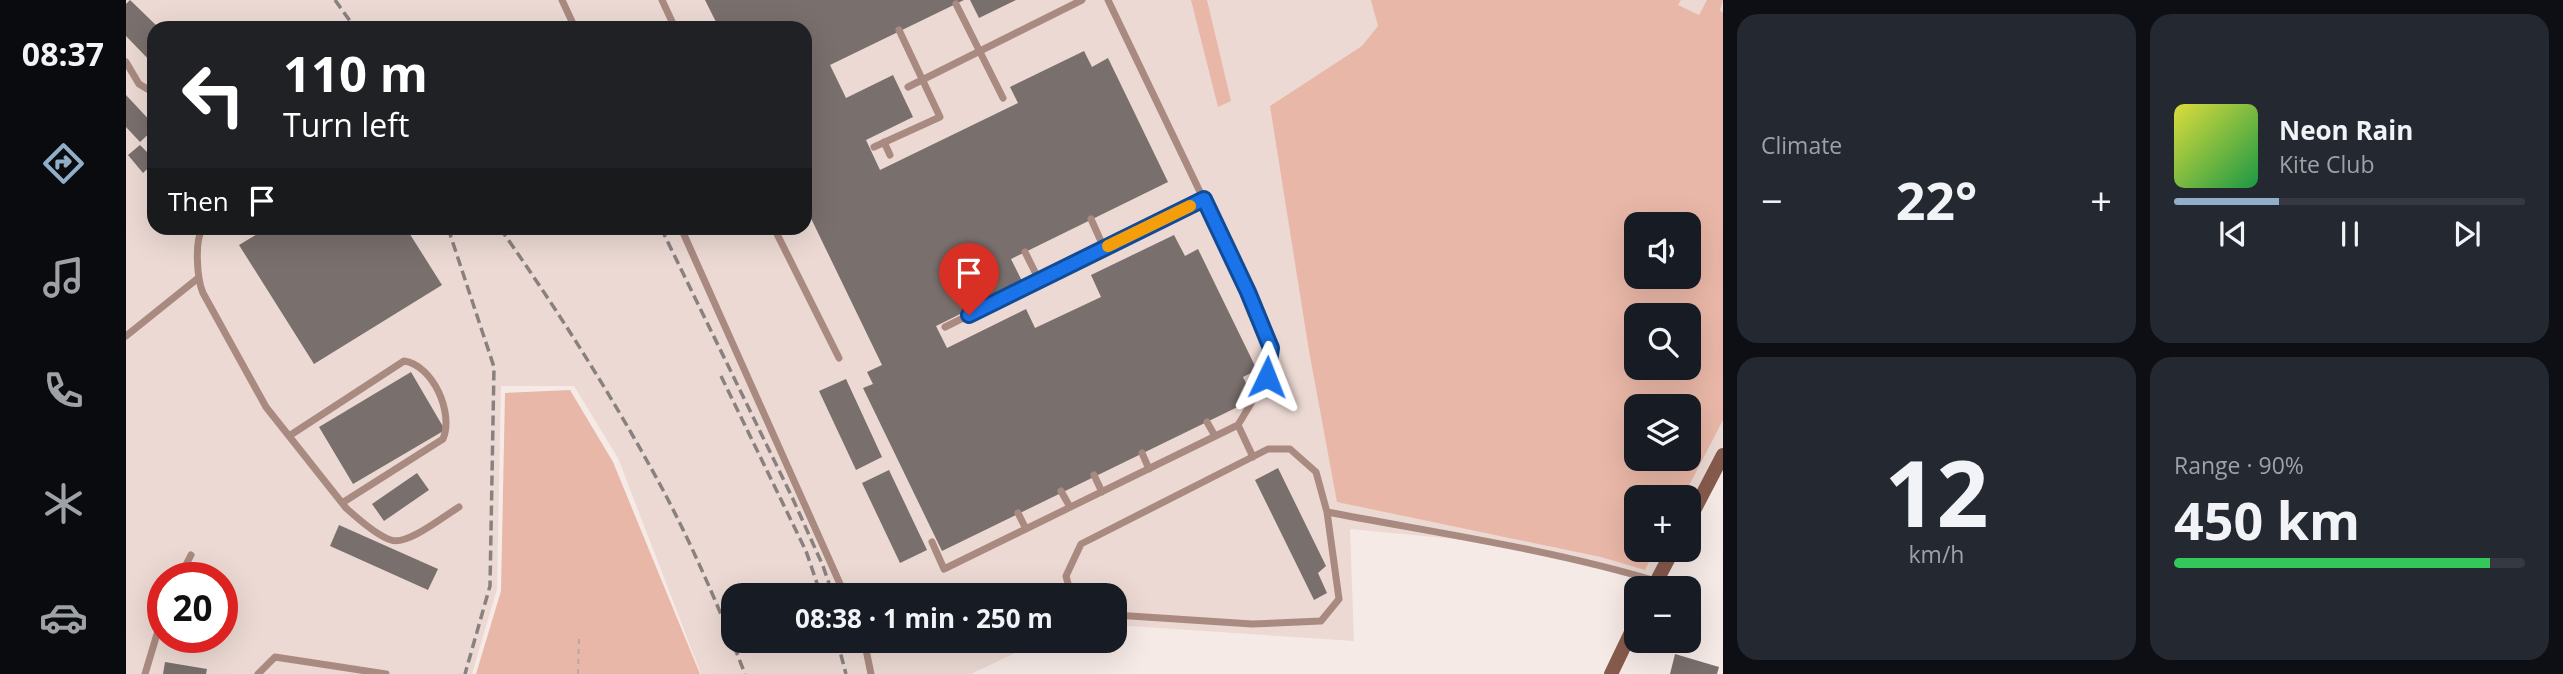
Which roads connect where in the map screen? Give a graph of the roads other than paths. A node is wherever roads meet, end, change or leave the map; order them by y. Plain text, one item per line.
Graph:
1 (562, 0) edge
2 (662, 0) edge
3 (1082, 0) edge
4 (1108, 0) edge
5 (956, 4) dead end
6 (572, 21) edge
7 (672, 21) edge
8 (899, 30) dead end
9 (980, 51) junction
10 (126, 62) edge
11 (923, 79) junction
12 (908, 87) dead end
13 (147, 89) edge
14 (1003, 98) dead end
15 (884, 142) junction
16 (874, 147) dead end
17 (890, 155) dead end
18 (1204, 199) junction
19 (1091, 219) dead end
20 (199, 235) edge
21 (684, 235) edge
22 (778, 235) edge
23 (1104, 248) junction
24 (1025, 252) dead end
25 (197, 279) junction
26 (1039, 280) junction
27 (945, 327) dead end
28 (126, 336) edge
29 (839, 358) dead end
30 (1207, 422) dead end
31 (1238, 425) junction
32 (289, 436) junction
33 (1215, 436) junction
34 (1142, 453) dead end
35 (1723, 455) edge
36 (1253, 457) junction
37 (1149, 468) junction
38 (1094, 475) dead end
39 (1060, 491) dead end
40 (1102, 492) junction
41 (1701, 497) edge
42 (342, 503) junction
43 (459, 507) dead end
44 (1070, 508) junction
45 (1327, 512) junction
46 (1018, 513) dead end
47 (1026, 529) junction
48 (932, 542) dead end
49 (191, 555) dead end
50 (187, 562) edge
51 (1635, 576) edge
52 (840, 583) edge
53 (1068, 583) edge
54 (1127, 616) edge
55 (1624, 647) edge
56 (151, 653) edge
57 (867, 653) edge
58 (145, 674) edge
59 (258, 674) edge
60 (386, 674) edge
61 (871, 674) edge
62 (1611, 674) edge

1 - 6 lane
2 - 7 lane
3 - 9 lane
4 - 18 lane
5 - 9 lane
8 - 11 lane
9 - 11 lane
9 - 14 lane
10 - 13 lane
11 - 12 lane
11 - 15 lane
15 - 16 lane
15 - 17 lane
18 - 23 lane
18 - 31 lane
19 - 23 lane
20 - 25 lane
21 - 52 lane
22 - 29 lane
23 - 26 lane
24 - 26 lane
25 - 28 lane
25 - 32 lane
26 - 27 lane
30 - 33 lane
31 - 33 lane
31 - 36 lane
32 - 42 lane
32 - 42 lane
33 - 37 lane
34 - 37 lane
35 - 41 main road
36 - 45 lane
36 - 53 lane
37 - 40 lane
38 - 40 lane
39 - 44 lane
40 - 44 lane
42 - 43 lane
44 - 47 lane
45 - 51 lane
45 - 54 lane
46 - 47 lane
47 - 48 lane
49 - 50 lane
55 - 62 main road
56 - 58 lane
57 - 61 lane
59 - 60 lane

